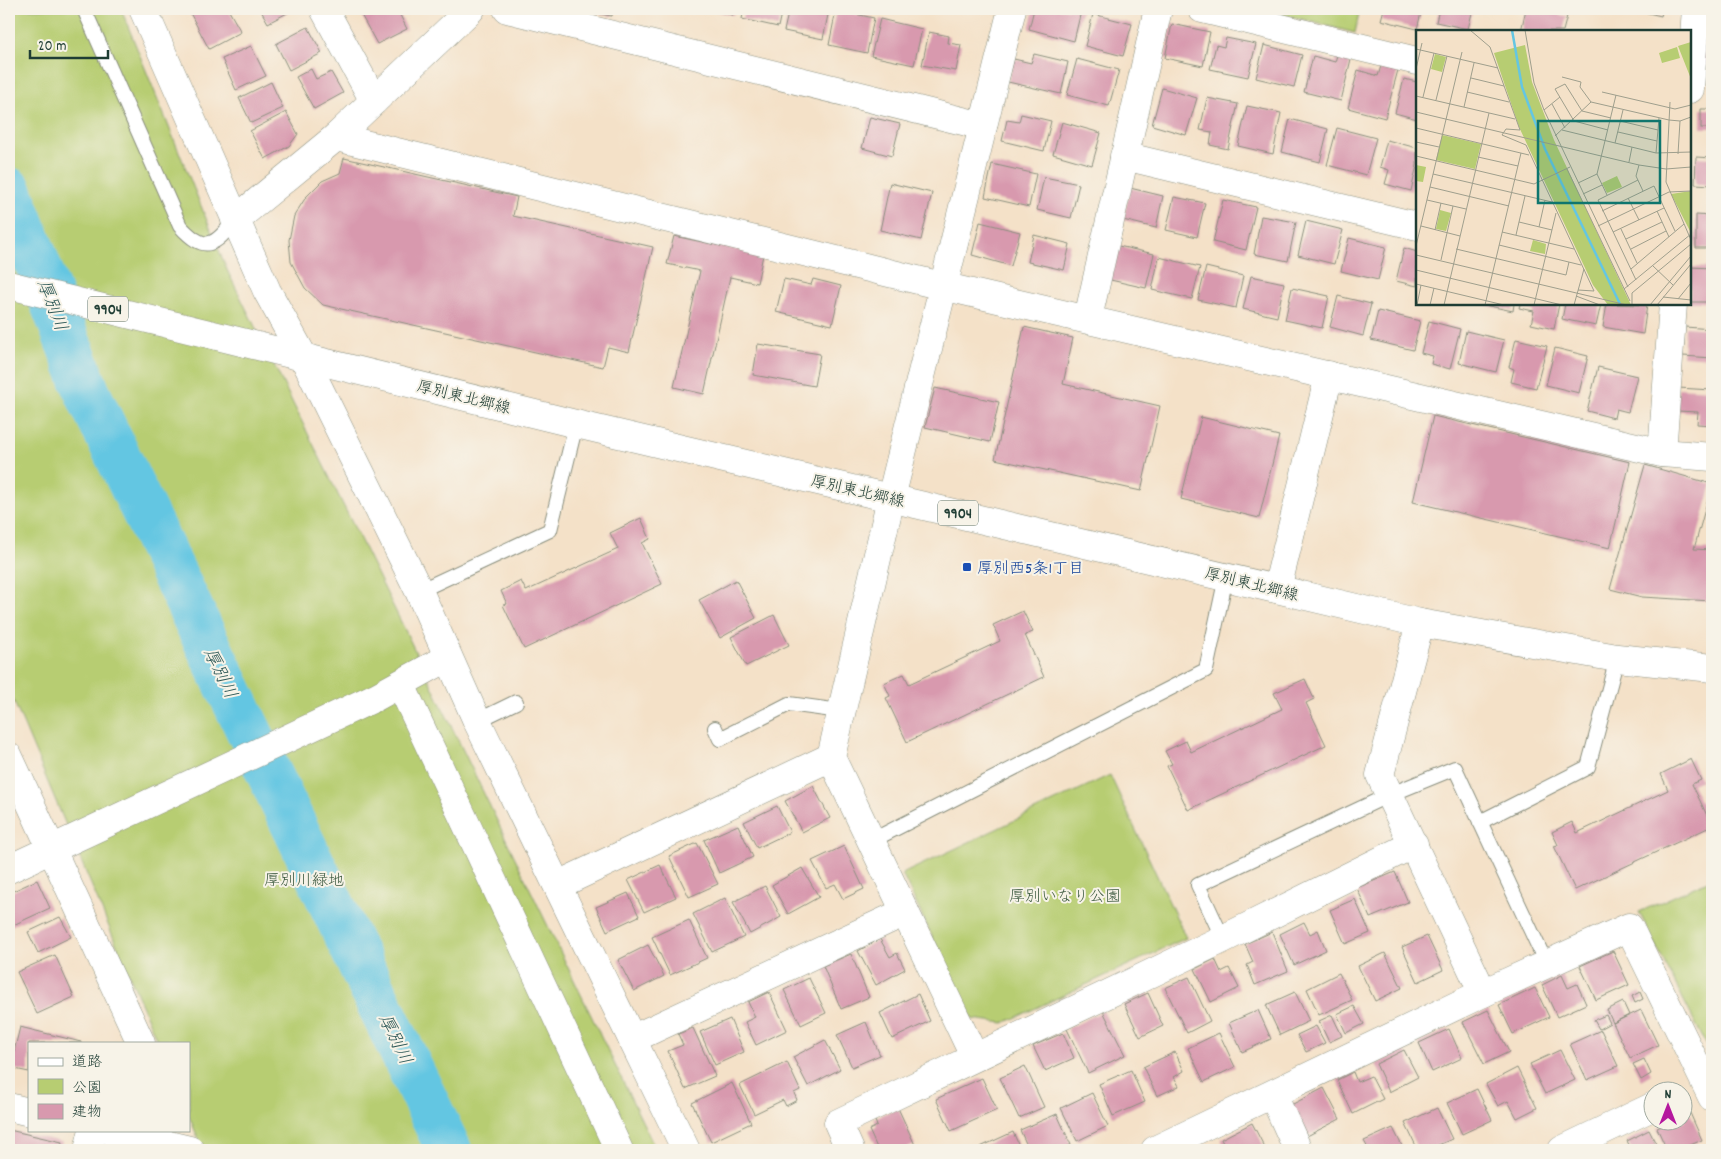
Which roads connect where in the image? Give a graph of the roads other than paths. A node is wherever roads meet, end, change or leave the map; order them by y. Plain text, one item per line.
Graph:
1 (84, 9) edge
2 (143, 9) edge
3 (324, 9) edge
4 (471, 9) edge
5 (507, 9) edge
6 (1012, 9) edge
7 (1158, 9) edge
8 (1202, 9) edge
9 (1696, 9) edge
10 (1416, 61) edge
11 (1691, 75) edge
12 (374, 101) junction
13 (983, 126) junction
14 (336, 136) junction
15 (1124, 156) junction
16 (235, 220) junction
17 (1416, 226) edge
18 (9, 285) edge
19 (942, 286) junction
20 (1673, 305) edge
21 (1088, 318) junction
22 (303, 356) junction
23 (1329, 375) junction
24 (576, 424) junction
25 (1662, 453) junction
26 (1712, 457) edge
27 (891, 498) junction
28 (1226, 577) junction
29 (1277, 589) junction
30 (419, 591) junction
31 (1420, 622) junction
32 (447, 658) junction
33 (1617, 658) junction
34 (1712, 668) edge
35 (401, 685) junction
36 (516, 702) dead end
37 (840, 711) junction
38 (477, 721) junction
39 (715, 728) dead end
40 (9, 757) edge
41 (831, 757) junction
42 (1389, 795) junction
43 (1480, 822) junction
44 (871, 841) junction
45 (1414, 844) junction
46 (52, 850) junction
47 (9, 869) edge
48 (558, 885) junction
49 (905, 912) junction
50 (1223, 939) junction
51 (1547, 965) junction
52 (1483, 993) junction
53 (632, 1038) junction
54 (141, 1042) edge
55 (974, 1056) junction
56 (1703, 1087) edge
57 (1273, 1095) junction
58 (9, 1107) edge
59 (1644, 1111) edge
60 (28, 1112) edge
61 (92, 1132) edge
62 (115, 1132) edge
63 (182, 1132) edge
64 (88, 1150) edge
65 (190, 1150) edge
66 (619, 1150) edge
67 (686, 1150) edge
68 (850, 1150) edge
69 (1155, 1150) edge
70 (1298, 1150) edge
71 (1562, 1150) edge

1 - 16 lane
2 - 16 street
3 - 12 street
4 - 12 street
5 - 13 street
6 - 13 street
7 - 15 street
8 - 10 street
9 - 11 street
12 - 14 street
13 - 19 street
14 - 16 street
14 - 19 street
15 - 17 street
15 - 21 street
16 - 22 street
18 - 22 street, 厚別東北郷線 / 9904
19 - 21 street
19 - 27 street
20 - 25 street
21 - 23 street
22 - 24 street, 厚別東北郷線 / 9904
22 - 30 street
23 - 25 street
23 - 29 street
24 - 27 street, 厚別東北郷線 / 9904
24 - 30 lane
25 - 26 street
27 - 28 street, 厚別東北郷線 / 9904
27 - 37 street
28 - 29 street, 厚別東北郷線 / 9904
28 - 44 lane
29 - 31 street, 厚別東北郷線 / 9904
30 - 32 street
31 - 33 street, 厚別東北郷線 / 9904
31 - 42 street
32 - 35 street
32 - 38 street
33 - 34 street, 厚別東北郷線 / 9904
33 - 43 lane
35 - 46 street
35 - 66 street
36 - 38 lane
37 - 39 lane
37 - 41 street
38 - 48 street
40 - 46 street
41 - 44 street
41 - 48 street
42 - 43 lane
42 - 45 street
42 - 50 lane
43 - 51 lane
44 - 49 street
45 - 50 street
45 - 52 street
46 - 47 street
46 - 54 street
48 - 53 street
49 - 53 street
49 - 55 street
50 - 55 street
51 - 52 street
51 - 56 street
52 - 57 street
53 - 67 street
55 - 68 street
57 - 69 street
57 - 70 street
58 - 60 street
59 - 71 street
61 - 64 street
62 - 65 street
63 - 65 street

